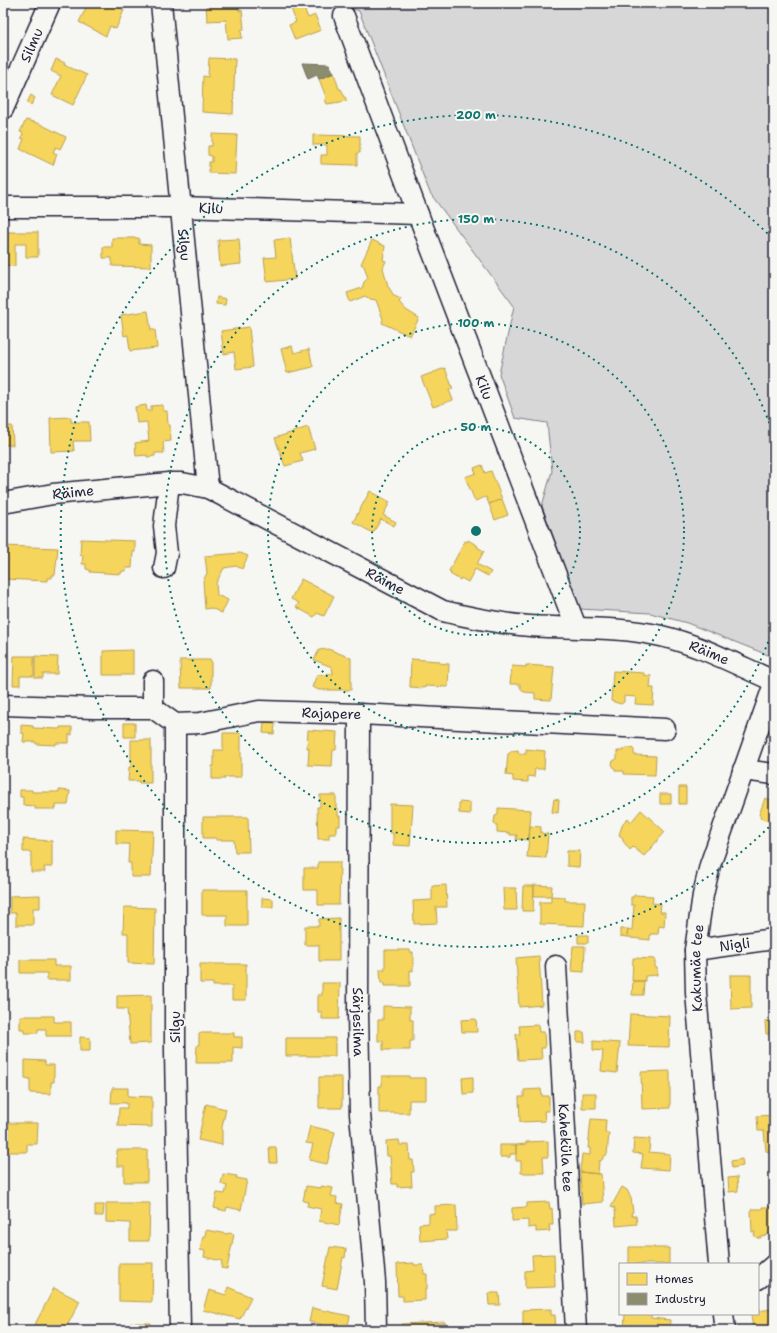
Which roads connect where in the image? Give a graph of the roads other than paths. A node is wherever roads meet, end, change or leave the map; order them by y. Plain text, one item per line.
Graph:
1 (50, 3) edge
2 (161, 3) edge
3 (344, 16) dead end
4 (3, 110) edge
5 (3, 207) edge
6 (180, 207) junction
7 (418, 214) junction
8 (169, 484) junction
9 (208, 488) junction
10 (3, 503) edge
11 (164, 568) dead end
12 (576, 627) junction
13 (153, 681) dead end
14 (774, 682) edge
15 (3, 705) edge
16 (153, 708) junction
17 (360, 714) junction
18 (175, 724) junction
19 (666, 729) dead end
20 (743, 770) junction
21 (774, 774) edge
22 (774, 939) edge
23 (695, 950) junction
24 (556, 966) dead end
25 (719, 1263) edge
26 (774, 1265) edge
27 (759, 1277) edge
28 (724, 1315) edge
29 (180, 1330) edge
30 (376, 1330) edge
31 (576, 1330) edge
32 (725, 1330) edge

1 - 4 street, Silmu
2 - 6 street, Silgu
3 - 7 street, Kilu
5 - 6 street, Kilu
6 - 7 street, Kilu
6 - 9 street, Silgu
7 - 12 street, Kilu
8 - 9 street, Räime
8 - 10 street, Räime
8 - 11 street
9 - 12 street, Räime
12 - 14 street, Räime
13 - 16 street
14 - 20 street, Kakumäe tee
15 - 16 street
16 - 18 street
17 - 18 street, Rajapere
17 - 19 street, Rajapere
17 - 30 street, Särjesilma
18 - 29 street, Silgu
20 - 21 street
20 - 23 street, Kakumäe tee
22 - 23 street, Nigli
23 - 25 street, Kakumäe tee
24 - 31 street, Kaheküla tee
26 - 27 street
28 - 32 street

